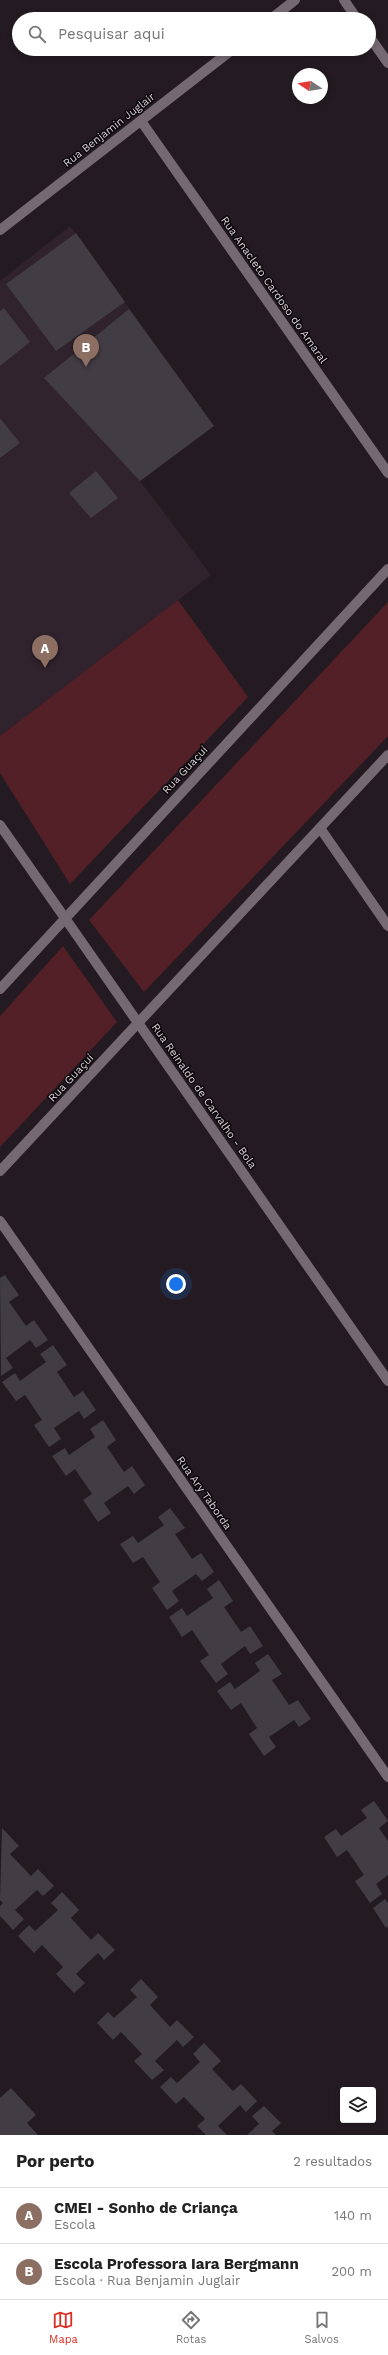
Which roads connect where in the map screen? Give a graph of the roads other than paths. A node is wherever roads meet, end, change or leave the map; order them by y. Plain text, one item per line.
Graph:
1 (295, 0) edge
2 (344, 0) edge
3 (280, 12) edge
4 (352, 12) edge
5 (376, 46) edge
6 (224, 56) edge
7 (388, 63) edge
8 (141, 121) junction
9 (0, 230) edge
10 (388, 473) edge
11 (388, 569) edge
12 (388, 755) edge
13 (0, 825) edge
14 (320, 828) junction
15 (64, 918) junction
16 (388, 926) edge
17 (0, 988) edge
18 (138, 1023) junction
19 (0, 1171) edge
20 (0, 1222) edge
21 (388, 1381) edge
22 (388, 1777) edge

1 - 3 street
2 - 4 street
5 - 7 street
6 - 8 street, Rua Benjamin Juglair
8 - 9 street, Rua Benjamin Juglair
8 - 10 street, Rua Anacleto Cardoso do Amaral
11 - 15 street, Rua Guaçuí
12 - 14 street, Rua Guaçuí
13 - 15 street, Rua Reinaldo de Carvalho - Bola
14 - 16 street
14 - 18 street, Rua Guaçuí
15 - 17 street, Rua Guaçuí
15 - 18 street, Rua Reinaldo de Carvalho - Bola
18 - 19 street, Rua Guaçuí
18 - 21 street, Rua Reinaldo de Carvalho - Bola
20 - 22 street, Rua Ary Taborda

